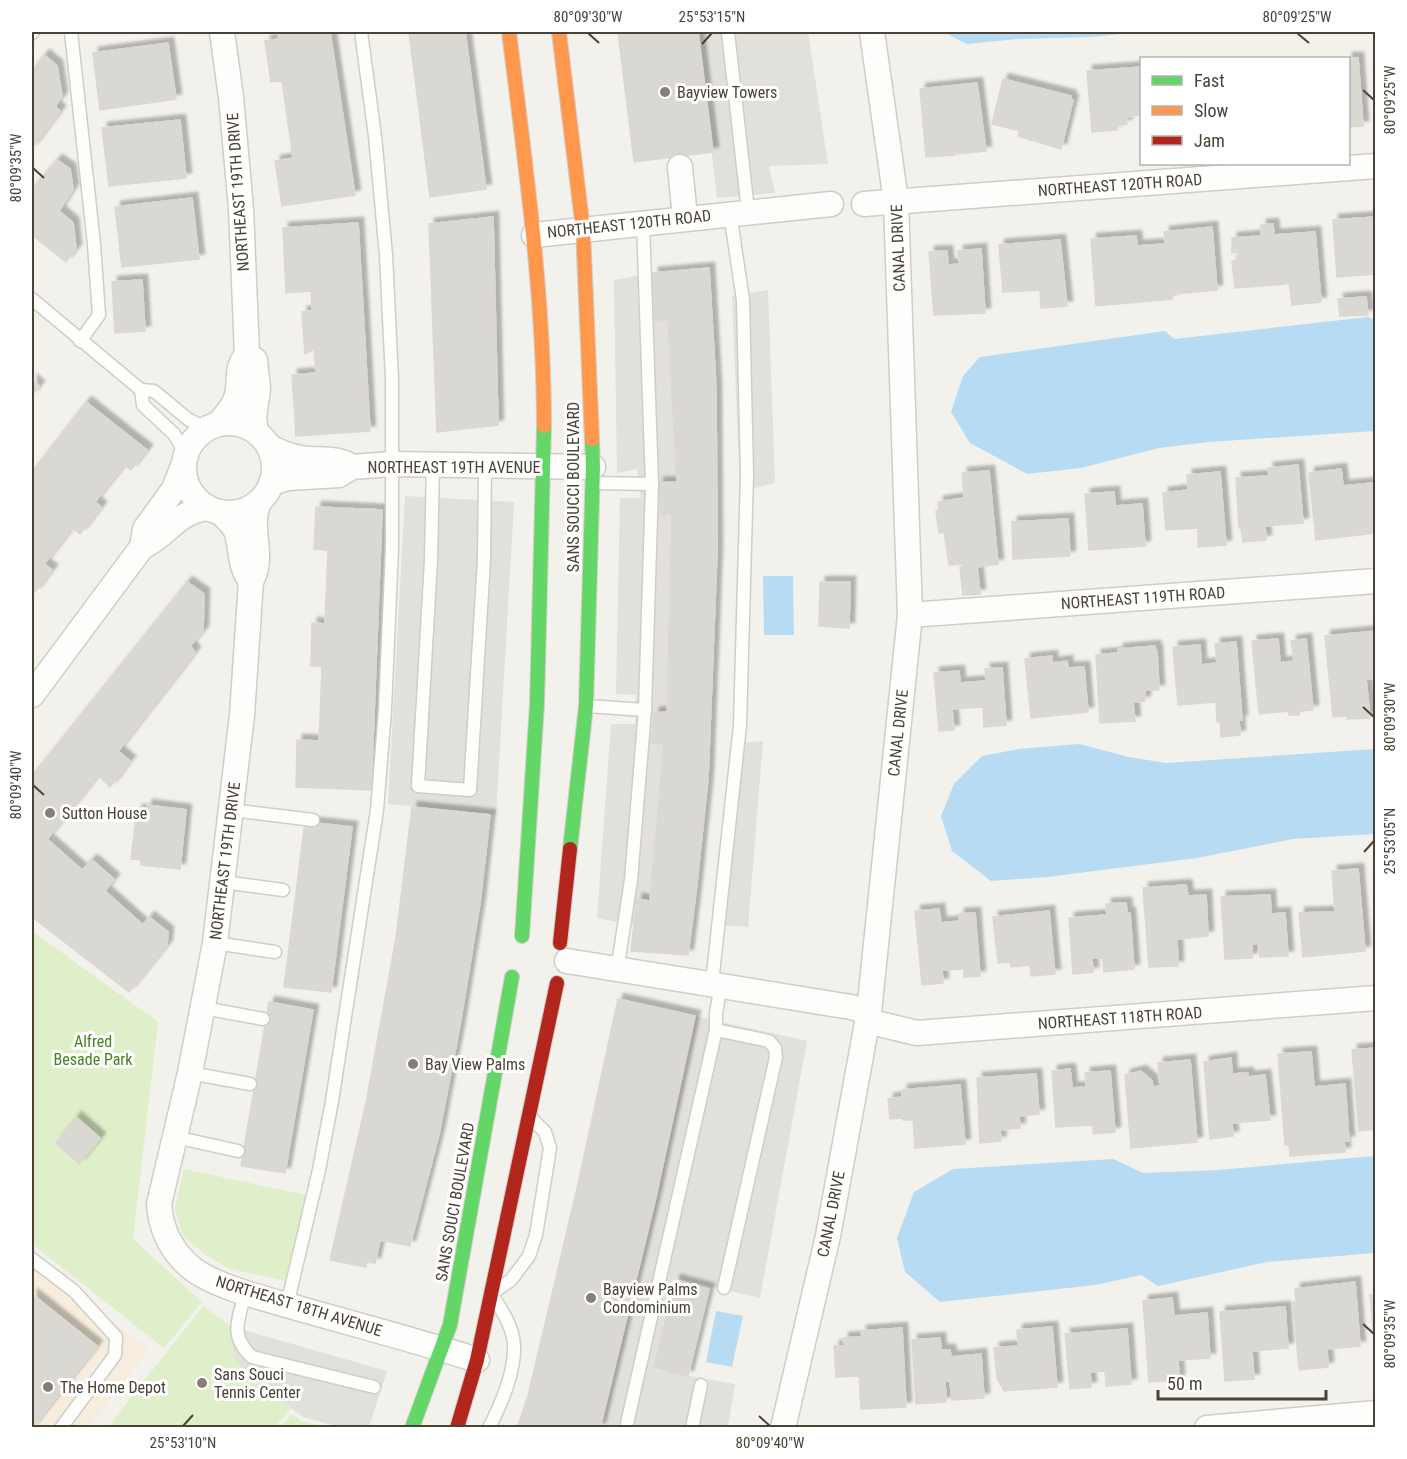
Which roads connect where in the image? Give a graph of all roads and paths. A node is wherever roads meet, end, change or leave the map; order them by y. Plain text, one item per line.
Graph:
1 (71, 32) edge
2 (222, 32) edge
3 (361, 32) edge
4 (508, 32) edge
5 (559, 32) edge
6 (728, 32) edge
7 (872, 32) edge
8 (1376, 166) edge
9 (680, 167) dead end
10 (896, 201) junction
11 (831, 204) dead end
12 (864, 204) dead end
13 (739, 212) junction
14 (685, 218) junction
15 (643, 222) junction
16 (583, 230) junction
17 (534, 235) junction
18 (32, 299) edge
19 (80, 341) junction
20 (247, 354) junction
21 (141, 390) junction
22 (212, 426) junction
23 (263, 438) junction
24 (185, 458) junction
25 (392, 464) junction
26 (433, 464) junction
27 (352, 467) junction
28 (485, 467) junction
29 (544, 467) junction
30 (593, 475) junction
31 (652, 484) junction
32 (265, 493) junction
33 (214, 510) junction
34 (142, 547) junction
35 (251, 581) junction
36 (1376, 581) edge
37 (910, 615) junction
38 (32, 694) edge
39 (586, 706) junction
40 (645, 710) junction
41 (232, 810) junction
42 (313, 820) dead end
43 (223, 882) junction
44 (283, 890) dead end
45 (215, 943) junction
46 (275, 952) dead end
47 (561, 963) junction
48 (617, 971) junction
49 (717, 984) junction
50 (524, 988) dead end
51 (541, 991) dead end
52 (1376, 998) edge
53 (203, 1008) junction
54 (868, 1017) junction
55 (263, 1019) dead end
56 (716, 1030) junction
57 (190, 1073) junction
58 (250, 1084) dead end
59 (528, 1115) junction
60 (175, 1137) junction
61 (238, 1150) dead end
62 (32, 1259) edge
63 (724, 1288) dead end
64 (246, 1292) junction
65 (491, 1294) junction
66 (287, 1305) junction
67 (441, 1348) junction
68 (477, 1360) junction
69 (701, 1385) dead end
70 (374, 1387) dead end
71 (1376, 1413) edge
72 (61, 1428) edge
73 (412, 1428) edge
74 (457, 1428) edge
75 (489, 1428) edge
76 (627, 1428) edge
77 (692, 1428) edge
78 (783, 1428) edge
79 (1207, 1428) edge

1 - 19 lane
2 - 20 street, NORTHEAST 19TH DRIVE
3 - 25 lane
4 - 17 street, SANS SOUCCI BOULEVARD
5 - 16 street, SANS SOUCCI BOULEVARD
6 - 13 lane
7 - 10 street, CANAL DRIVE
8 - 10 street, NORTHEAST 120TH ROAD
9 - 14 street
10 - 12 street, NORTHEAST 120TH ROAD
10 - 37 street, CANAL DRIVE
11 - 13 street, NORTHEAST 120TH ROAD
13 - 14 street, NORTHEAST 120TH ROAD
13 - 49 lane
14 - 15 street, NORTHEAST 120TH ROAD
15 - 16 street, NORTHEAST 120TH ROAD
15 - 31 lane
16 - 17 street, NORTHEAST 120TH ROAD
16 - 30 street, SANS SOUCCI BOULEVARD
17 - 29 street, SANS SOUCCI BOULEVARD
18 - 19 lane
19 - 21 lane
20 - 22 street, NORTHEAST 19TH DRIVE
20 - 23 street, NORTHEAST 19TH DRIVE
21 - 22 lane
21 - 24 lane
22 - 23 street
22 - 24 street
23 - 27 street, NORTHEAST 19TH AVENUE
23 - 32 street
24 - 33 street
24 - 34 street
25 - 26 street, NORTHEAST 19TH AVENUE
25 - 27 street, NORTHEAST 19TH AVENUE
25 - 66 lane
26 - 28 street, NORTHEAST 19TH AVENUE
26 - 28 lane
27 - 32 street, NORTHEAST 19TH AVENUE
28 - 29 street, NORTHEAST 19TH AVENUE
29 - 30 street, NORTHEAST 19TH AVENUE
29 - 47 street, SANS SOUCCI BOULEVARD
30 - 31 lane
30 - 39 street, SANS SOUCCI BOULEVARD
31 - 40 lane
32 - 33 street
32 - 35 street, NORTHEAST 19TH DRIVE
33 - 34 street
33 - 35 street, NORTHEAST 19TH DRIVE
34 - 38 street
35 - 41 street, NORTHEAST 19TH DRIVE
36 - 37 street, NORTHEAST 119TH ROAD
37 - 54 street, CANAL DRIVE
39 - 40 lane
39 - 47 street, SANS SOUCCI BOULEVARD
40 - 48 lane
41 - 42 lane
41 - 43 street, NORTHEAST 19TH DRIVE
43 - 44 lane
43 - 45 street, NORTHEAST 19TH DRIVE
45 - 46 lane
45 - 53 street, NORTHEAST 19TH DRIVE
47 - 48 street, NORTHEAST 118TH ROAD
47 - 51 street
47 - 59 street
48 - 49 street, NORTHEAST 118TH ROAD
49 - 54 street, NORTHEAST 118TH ROAD
49 - 56 lane
50 - 67 street, SANS SOUCI BOULEVARD
52 - 54 street, NORTHEAST 118TH ROAD
53 - 55 lane
53 - 57 street, NORTHEAST 19TH DRIVE
54 - 78 street, CANAL DRIVE
56 - 63 lane
56 - 76 lane
57 - 58 lane
57 - 60 street, NORTHEAST 19TH DRIVE
59 - 65 street
59 - 65 lane
60 - 61 lane
60 - 64 street, NORTHEAST 18TH AVENUE
62 - 72 lane
64 - 66 street, NORTHEAST 18TH AVENUE
64 - 70 lane
65 - 68 street
65 - 75 lane
66 - 67 street, NORTHEAST 18TH AVENUE
67 - 68 street, NORTHEAST 18TH AVENUE
67 - 73 street, SANS SOUCI BOULEVARD
68 - 74 street
69 - 77 lane
71 - 79 street

